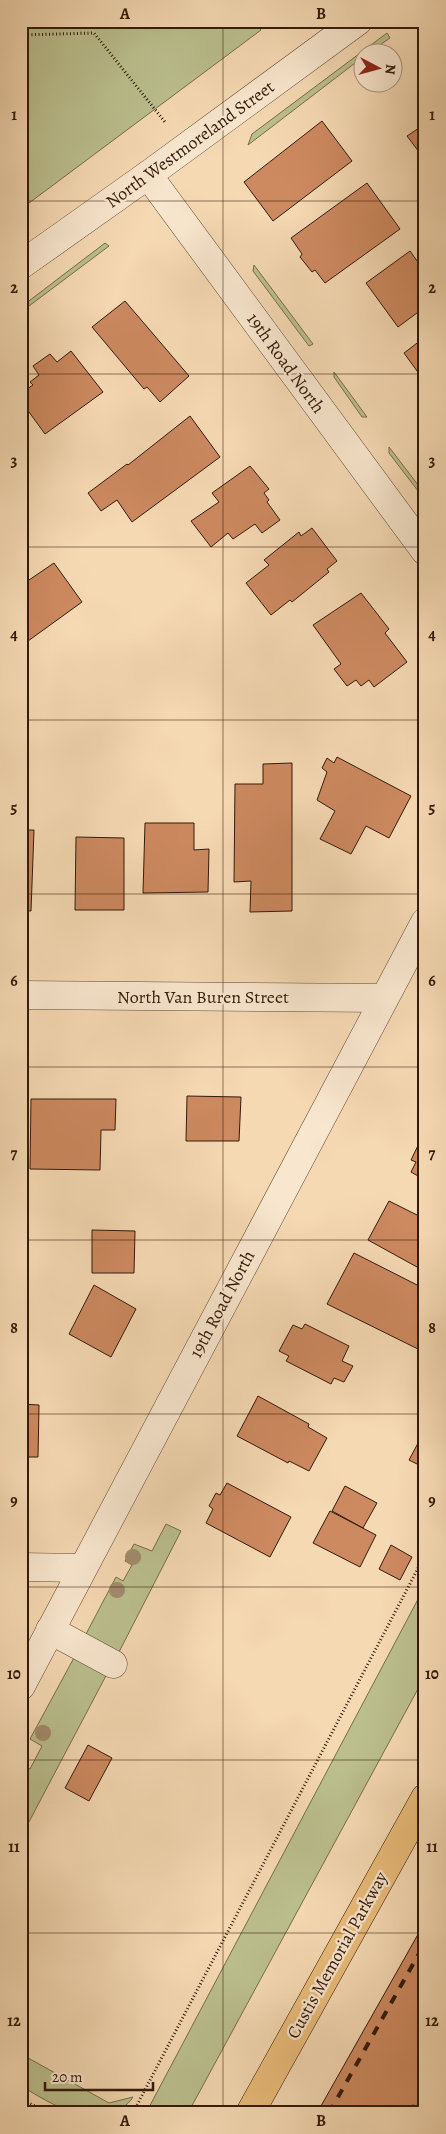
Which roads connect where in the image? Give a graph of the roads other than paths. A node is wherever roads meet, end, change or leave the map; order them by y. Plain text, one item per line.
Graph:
1 (358, 21) edge
2 (148, 175) junction
3 (21, 264) edge
4 (425, 550) edge
5 (425, 922) edge
6 (21, 995) edge
7 (384, 998) junction
8 (21, 1567) edge
9 (82, 1568) junction
10 (50, 1630) junction
11 (113, 1664) dead end
12 (21, 1686) edge
13 (425, 1798) edge
14 (250, 2113) edge

1 - 2 street, North Westmoreland Street
2 - 3 street, North Westmoreland Street
2 - 4 street, 19th Road North
5 - 7 street, 19th Road North
6 - 7 street, North Van Buren Street
7 - 9 street, 19th Road North
8 - 9 street
9 - 10 street, 19th Road North
10 - 11 street
10 - 12 street, 19th Road North
13 - 14 highway, Custis Memorial Parkway

